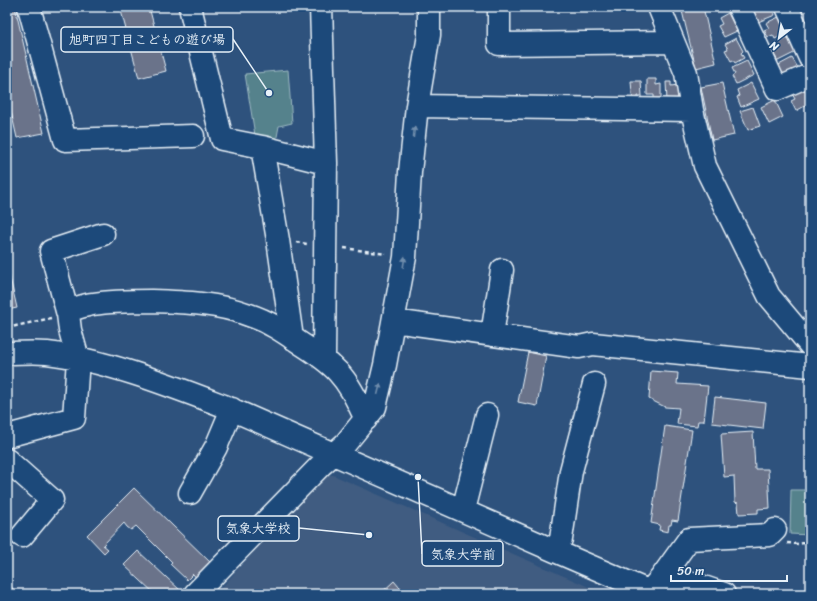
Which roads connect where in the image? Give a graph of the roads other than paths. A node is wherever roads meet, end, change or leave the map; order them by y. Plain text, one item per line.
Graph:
1 (29, 7) edge
2 (190, 7) edge
3 (321, 7) edge
4 (429, 7) edge
5 (499, 7) edge
6 (659, 7) edge
7 (739, 7) edge
8 (787, 7) edge
9 (673, 42) junction
10 (810, 58) edge
11 (810, 75) edge
12 (417, 106) junction
13 (692, 110) junction
14 (193, 136) dead end
15 (262, 147) junction
16 (326, 163) junction
17 (103, 234) dead end
18 (502, 270) dead end
19 (68, 312) junction
20 (394, 321) junction
21 (492, 335) junction
22 (292, 338) junction
23 (810, 345) edge
24 (7, 353) edge
25 (324, 358) junction
26 (78, 359) junction
27 (810, 366) edge
28 (594, 384) dead end
29 (232, 409) junction
30 (487, 415) dead end
31 (366, 419) junction
32 (7, 436) edge
33 (334, 454) junction
34 (7, 460) edge
35 (190, 492) dead end
36 (463, 510) junction
37 (775, 530) dead end
38 (22, 536) dead end
39 (554, 552) junction
40 (655, 588) edge
41 (195, 594) edge
42 (724, 594) edge

1 - 14 street
2 - 15 street
3 - 16 street
4 - 12 street
5 - 9 street
6 - 9 street
7 - 11 street
8 - 10 street
9 - 13 street
12 - 13 street
20 -> 12 street
13 - 23 street
15 - 16 street
15 - 22 street
16 - 25 street
17 - 19 street
18 - 21 street
19 - 22 street
19 - 26 street
20 - 21 street
31 -> 20 street
21 - 27 street
22 - 25 street
24 - 26 street
25 - 31 street
26 - 29 street
26 - 32 street
28 - 39 street
29 - 33 street
29 - 35 street
30 - 36 street
31 - 33 street
33 - 36 street
33 - 41 street
34 - 38 street
36 - 39 street
37 - 40 street
39 - 40 street
40 - 42 street

